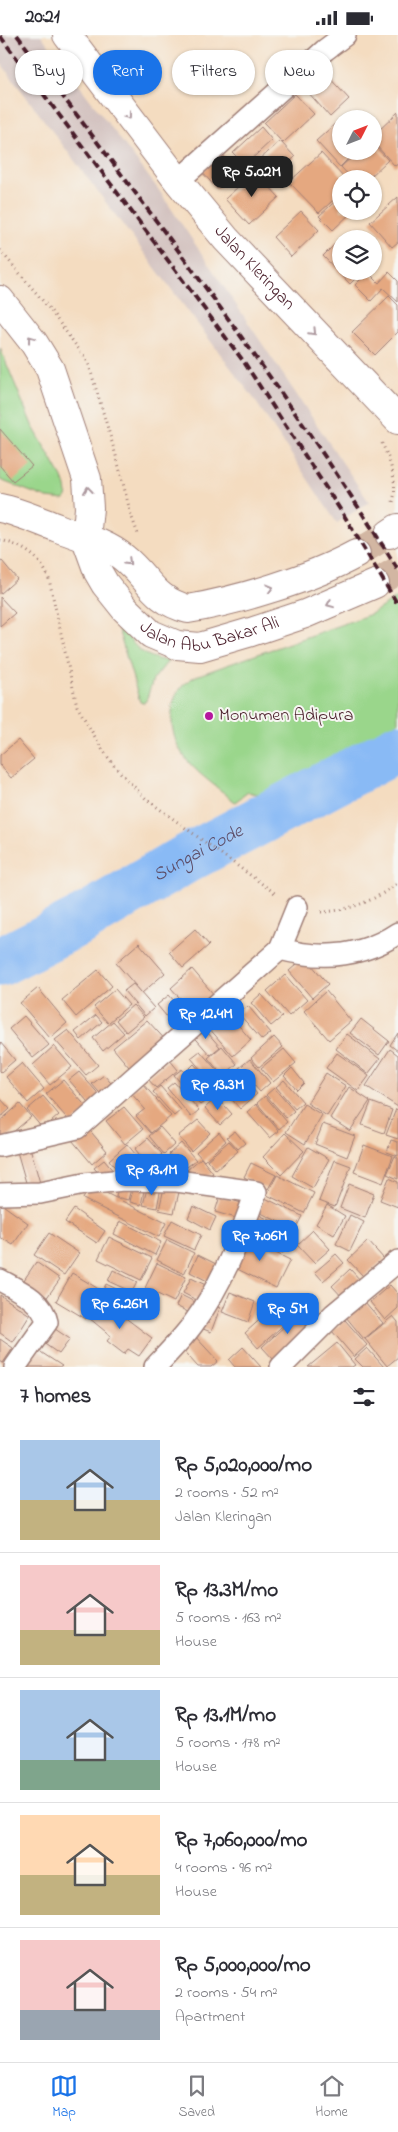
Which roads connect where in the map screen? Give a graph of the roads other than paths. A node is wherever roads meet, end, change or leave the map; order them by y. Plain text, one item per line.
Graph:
1 (67, 35) edge
2 (344, 35) edge
3 (178, 181) junction
4 (0, 300) edge
5 (398, 420) edge
6 (0, 508) edge
7 (86, 539) junction
8 (356, 554) tunnel mouth
9 (374, 584) tunnel mouth
10 (297, 907) road end
11 (398, 933) edge
12 (280, 949) junction
13 (0, 1146) edge
14 (0, 1194) edge
15 (398, 1261) edge
16 (0, 1280) edge
17 (15, 1367) edge
18 (155, 1367) edge
19 (281, 1367) edge

1 -> 3 main road, Jalan Kleringan
2 - 3 street
3 -> 5 main road, Jalan Kleringan
7 -> 4 main road, Jalan Abu Bakar Ali
6 - 7 main road
7 -> 8 main road, Jalan Abu Bakar Ali
9 -> 7 main road, Jalan Abu Bakar Ali
10 - 12 street
11 - 12 street
12 - 13 street
14 - 18 street
15 - 19 street
16 - 17 street

